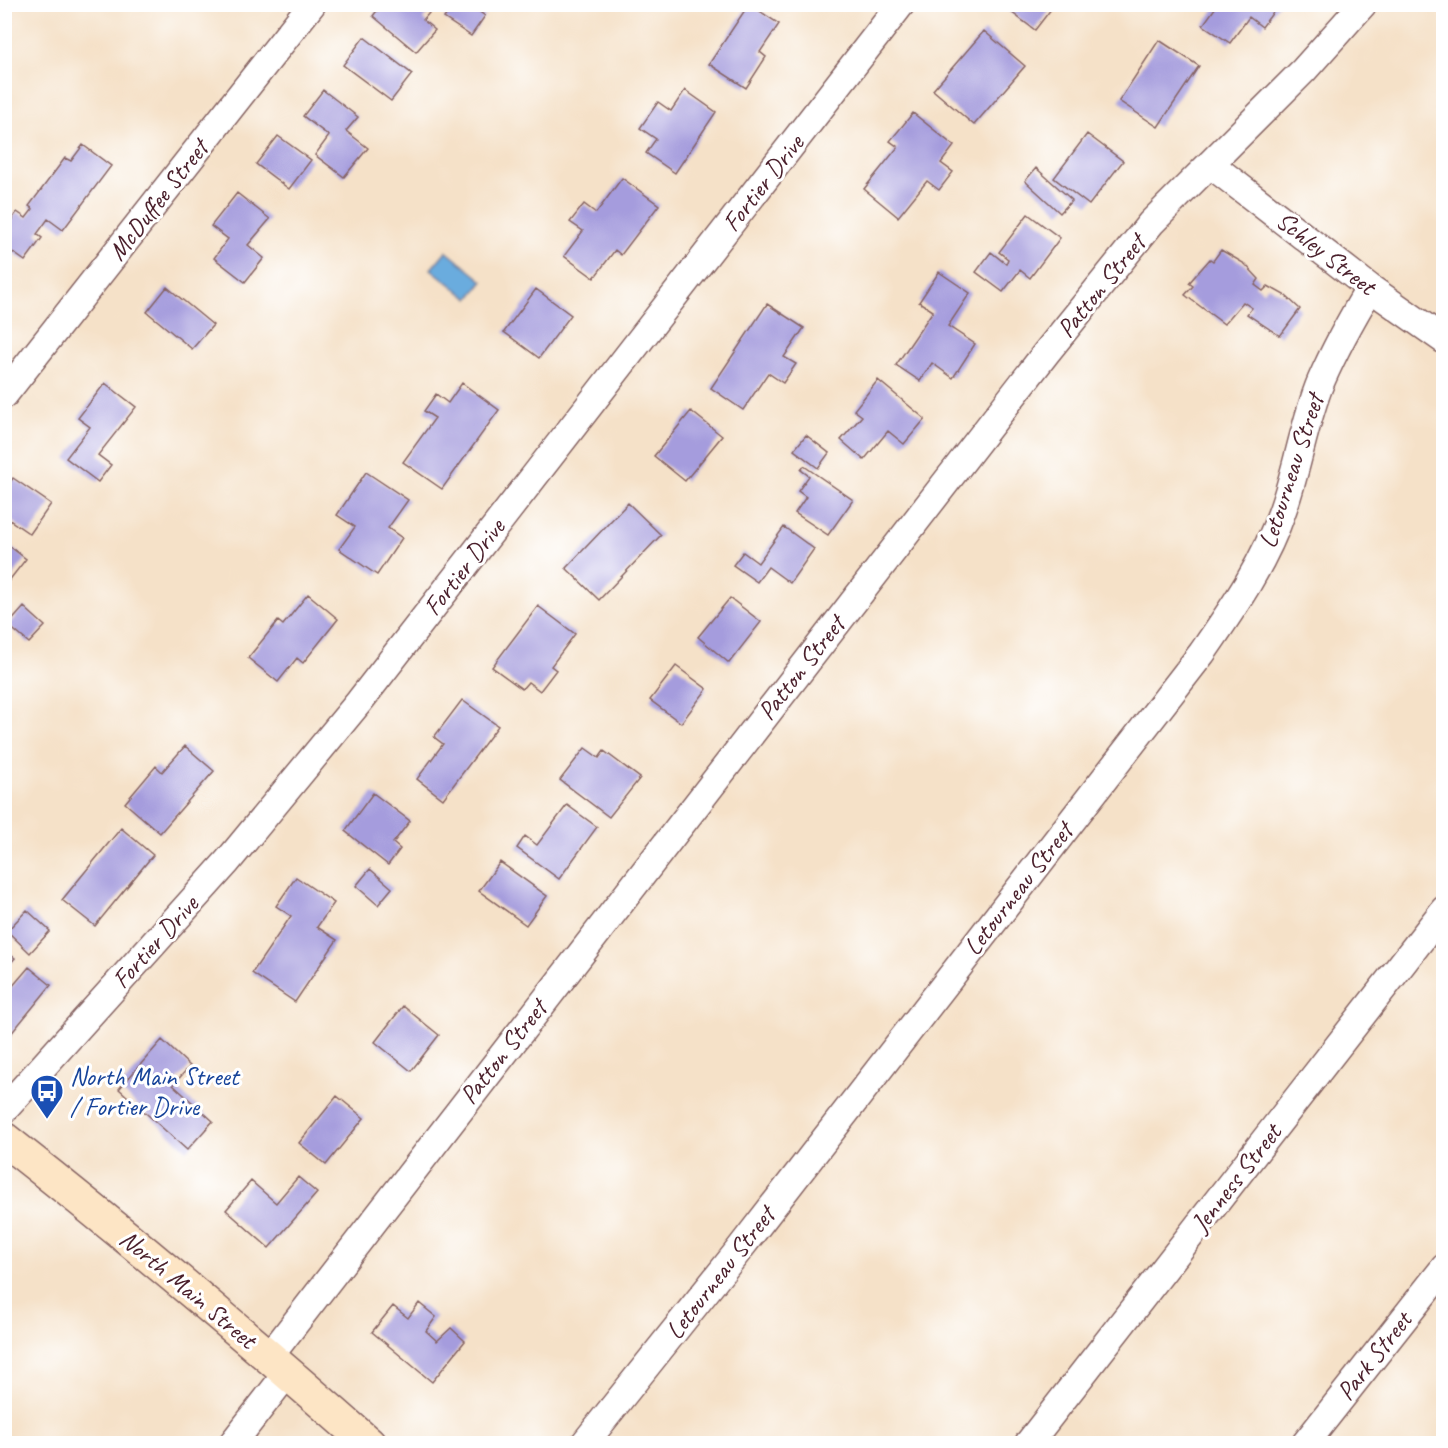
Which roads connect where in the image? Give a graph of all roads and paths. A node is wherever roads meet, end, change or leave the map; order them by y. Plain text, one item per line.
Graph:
1 (312, 4) edge
2 (901, 4) edge
3 (1363, 4) edge
4 (1210, 164) junction
5 (1370, 288) junction
6 (1443, 340) edge
7 (4, 395) edge
8 (1443, 910) edge
9 (4, 1110) edge
10 (4, 1139) edge
11 (1443, 1268) edge
12 (278, 1365) junction
13 (232, 1443) edge
14 (369, 1443) edge
15 (584, 1443) edge
16 (1028, 1443) edge
17 (1305, 1443) edge

1 - 7 street, McDuffee Street
2 - 9 street, Fortier Drive
3 - 4 street, Patton Street
4 - 5 street, Schley Street
4 - 12 street, Patton Street
5 - 6 street, Schley Street
5 - 15 street, Letourneau Street
8 - 16 street, Jenness Street
10 - 12 main road, North Main Street
11 - 17 street, Park Street
12 - 13 street, Patton Street
12 - 14 main road, North Main Street

